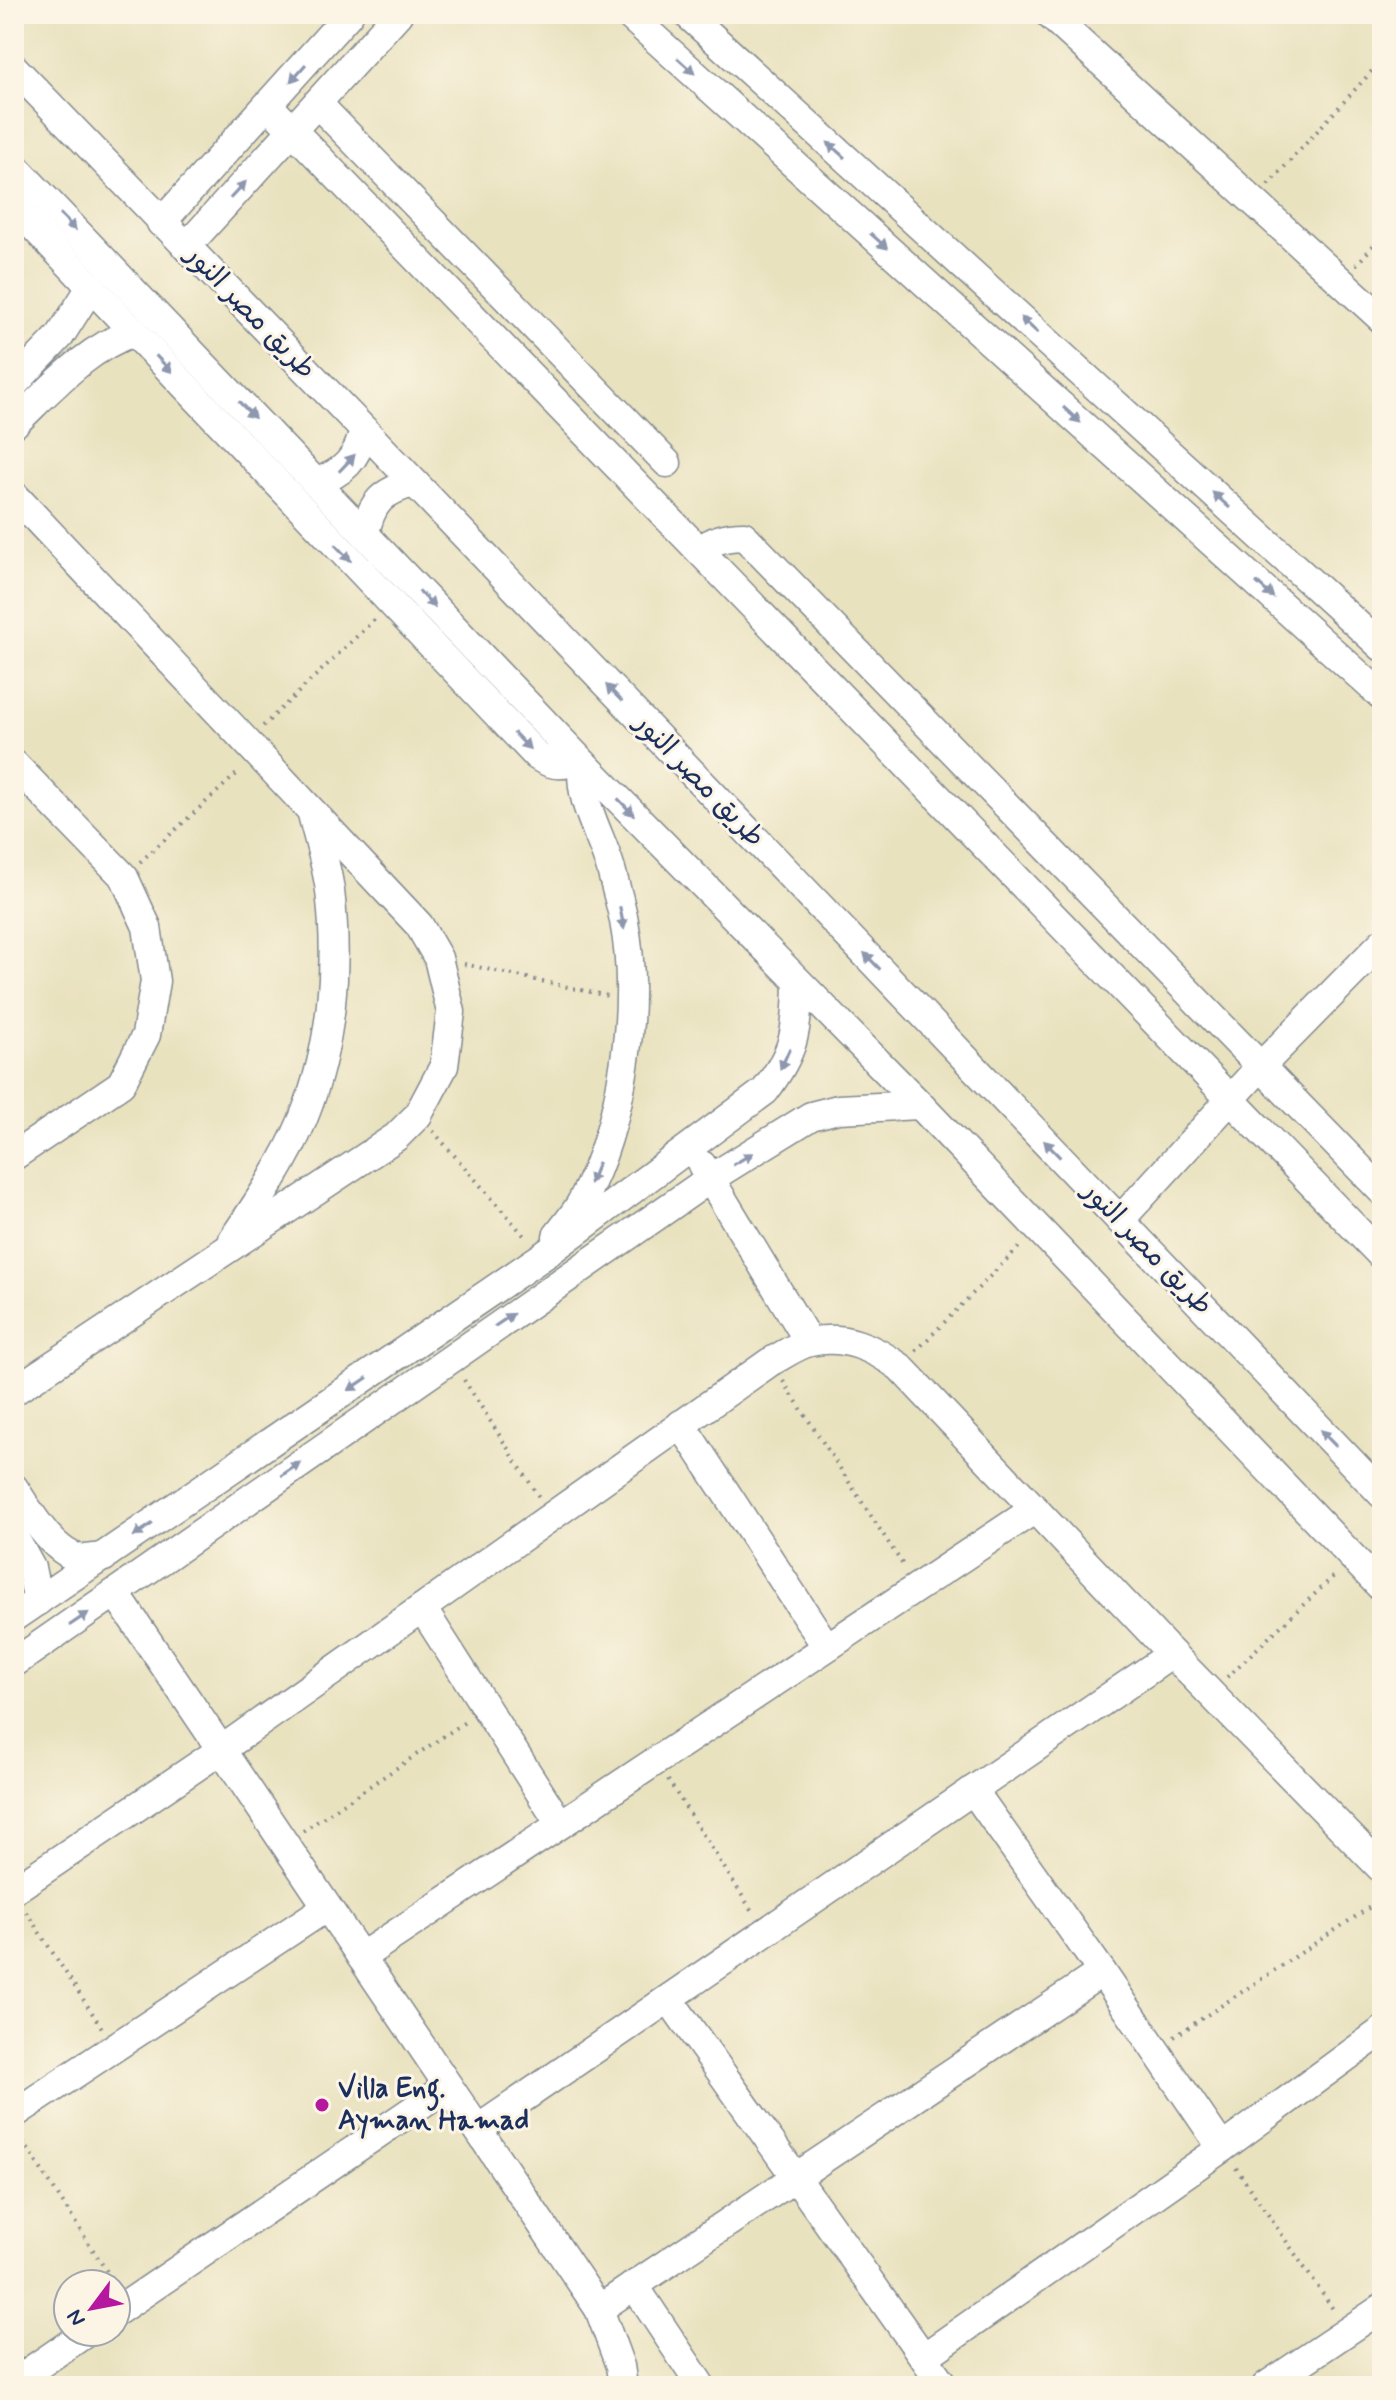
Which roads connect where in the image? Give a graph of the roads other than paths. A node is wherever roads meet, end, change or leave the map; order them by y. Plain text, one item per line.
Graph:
1 (349, 14) edge
2 (398, 14) edge
3 (628, 14) edge
4 (687, 14) edge
5 (1049, 14) edge
6 (14, 68) edge
7 (317, 103) junction
8 (269, 106) junction
9 (293, 131) junction
10 (14, 166) edge
11 (14, 206) edge
12 (161, 223) junction
13 (186, 247) junction
14 (91, 287) junction
15 (1382, 319) edge
16 (134, 332) junction
17 (37, 362) junction
18 (59, 381) junction
19 (14, 384) edge
20 (14, 424) edge
21 (364, 430) junction
22 (667, 463) dead end
23 (316, 482) junction
24 (414, 483) junction
25 (14, 495) edge
26 (365, 534) junction
27 (699, 550) junction
28 (1382, 647) edge
29 (1382, 696) edge
30 (581, 761) junction
31 (14, 764) edge
32 (312, 813) junction
33 (1382, 943) edge
34 (798, 983) junction
35 (1261, 1066) junction
36 (1231, 1099) junction
37 (920, 1105) junction
38 (690, 1147) junction
39 (14, 1156) edge
40 (711, 1178) junction
41 (1382, 1191) edge
42 (1120, 1220) junction
43 (224, 1252) junction
44 (543, 1256) junction
45 (1382, 1256) edge
46 (809, 1342) junction
47 (387, 1364) junction
48 (405, 1389) junction
49 (14, 1391) edge
50 (681, 1424) junction
51 (14, 1488) edge
52 (1382, 1494) edge
53 (1035, 1509) junction
54 (14, 1537) edge
55 (104, 1557) junction
56 (1382, 1588) edge
57 (116, 1594) junction
58 (38, 1601) junction
59 (422, 1608) junction
60 (14, 1617) edge
61 (826, 1646) junction
62 (1172, 1654) junction
63 (14, 1663) edge
64 (221, 1750) junction
65 (973, 1790) junction
66 (560, 1824) junction
67 (1382, 1869) edge
68 (18, 1898) edge
69 (327, 1907) junction
70 (361, 1957) junction
71 (1102, 1972) junction
72 (669, 1999) junction
73 (1382, 2031) edge
74 (448, 2086) junction
75 (14, 2114) edge
76 (478, 2129) junction
77 (1222, 2148) junction
78 (796, 2177) junction
79 (634, 2285) junction
80 (132, 2301) edge
81 (1382, 2308) edge
82 (599, 2309) junction
83 (64, 2348) edge
84 (924, 2357) junction
85 (14, 2382) edge
86 (623, 2386) edge
87 (701, 2386) edge
88 (944, 2386) edge
89 (1266, 2386) edge

1 -> 8 street
2 - 7 street
3 -> 29 street
28 -> 4 street
5 - 15 street
6 - 12 street, طريق مصر النور
7 - 9 street
7 - 22 street
8 - 9 street
8 - 12 street
13 -> 9 street
9 - 27 street
10 -> 23 street
11 - 14 street
12 - 13 street, طريق مصر النور
13 - 21 street, طريق مصر النور
14 - 16 street
14 - 17 street
16 - 18 street
16 -> 30 street
17 - 18 street
17 - 19 street
18 - 20 street
23 -> 21 street
21 - 24 street, طريق مصر النور
23 - 26 street
24 - 26 street
42 -> 24 street, طريق مصر النور
25 - 32 street
26 -> 30 street
27 - 35 street
27 - 36 street
30 -> 34 street
30 -> 44 street
31 - 39 street
32 - 43 street
32 - 43 street
33 - 35 street
34 - 37 street
34 -> 38 street
35 - 36 street
35 - 41 street
36 - 42 street
36 - 45 street
40 -> 37 street
37 - 56 street
38 - 40 street
38 - 44 street
40 - 46 street
48 -> 40 street
52 -> 42 street, طريق مصر النور
43 - 49 street
44 - 47 street
46 - 50 street
46 - 53 street
47 - 48 street
47 -> 55 street
57 -> 48 street
50 - 59 street
50 - 61 street
51 - 55 street
53 - 61 street
53 - 62 street
54 - 58 street
55 - 58 street
63 -> 57 street
57 - 64 street
58 - 60 street
59 - 64 street
59 - 66 street
61 - 66 street
62 - 65 street
62 - 67 street
64 - 68 street
64 - 69 street
65 - 71 street
65 - 72 street
66 - 70 street
69 - 70 street
69 - 75 street
70 - 74 street
71 - 77 street
71 - 78 street
72 - 76 street
72 - 78 street
73 - 77 street
74 - 76 street
74 - 80 street
76 - 82 street
77 - 84 street
78 - 79 street
78 - 84 street
79 - 82 street
79 - 87 street
81 - 89 street
82 - 86 street
83 - 85 street
84 - 88 street

